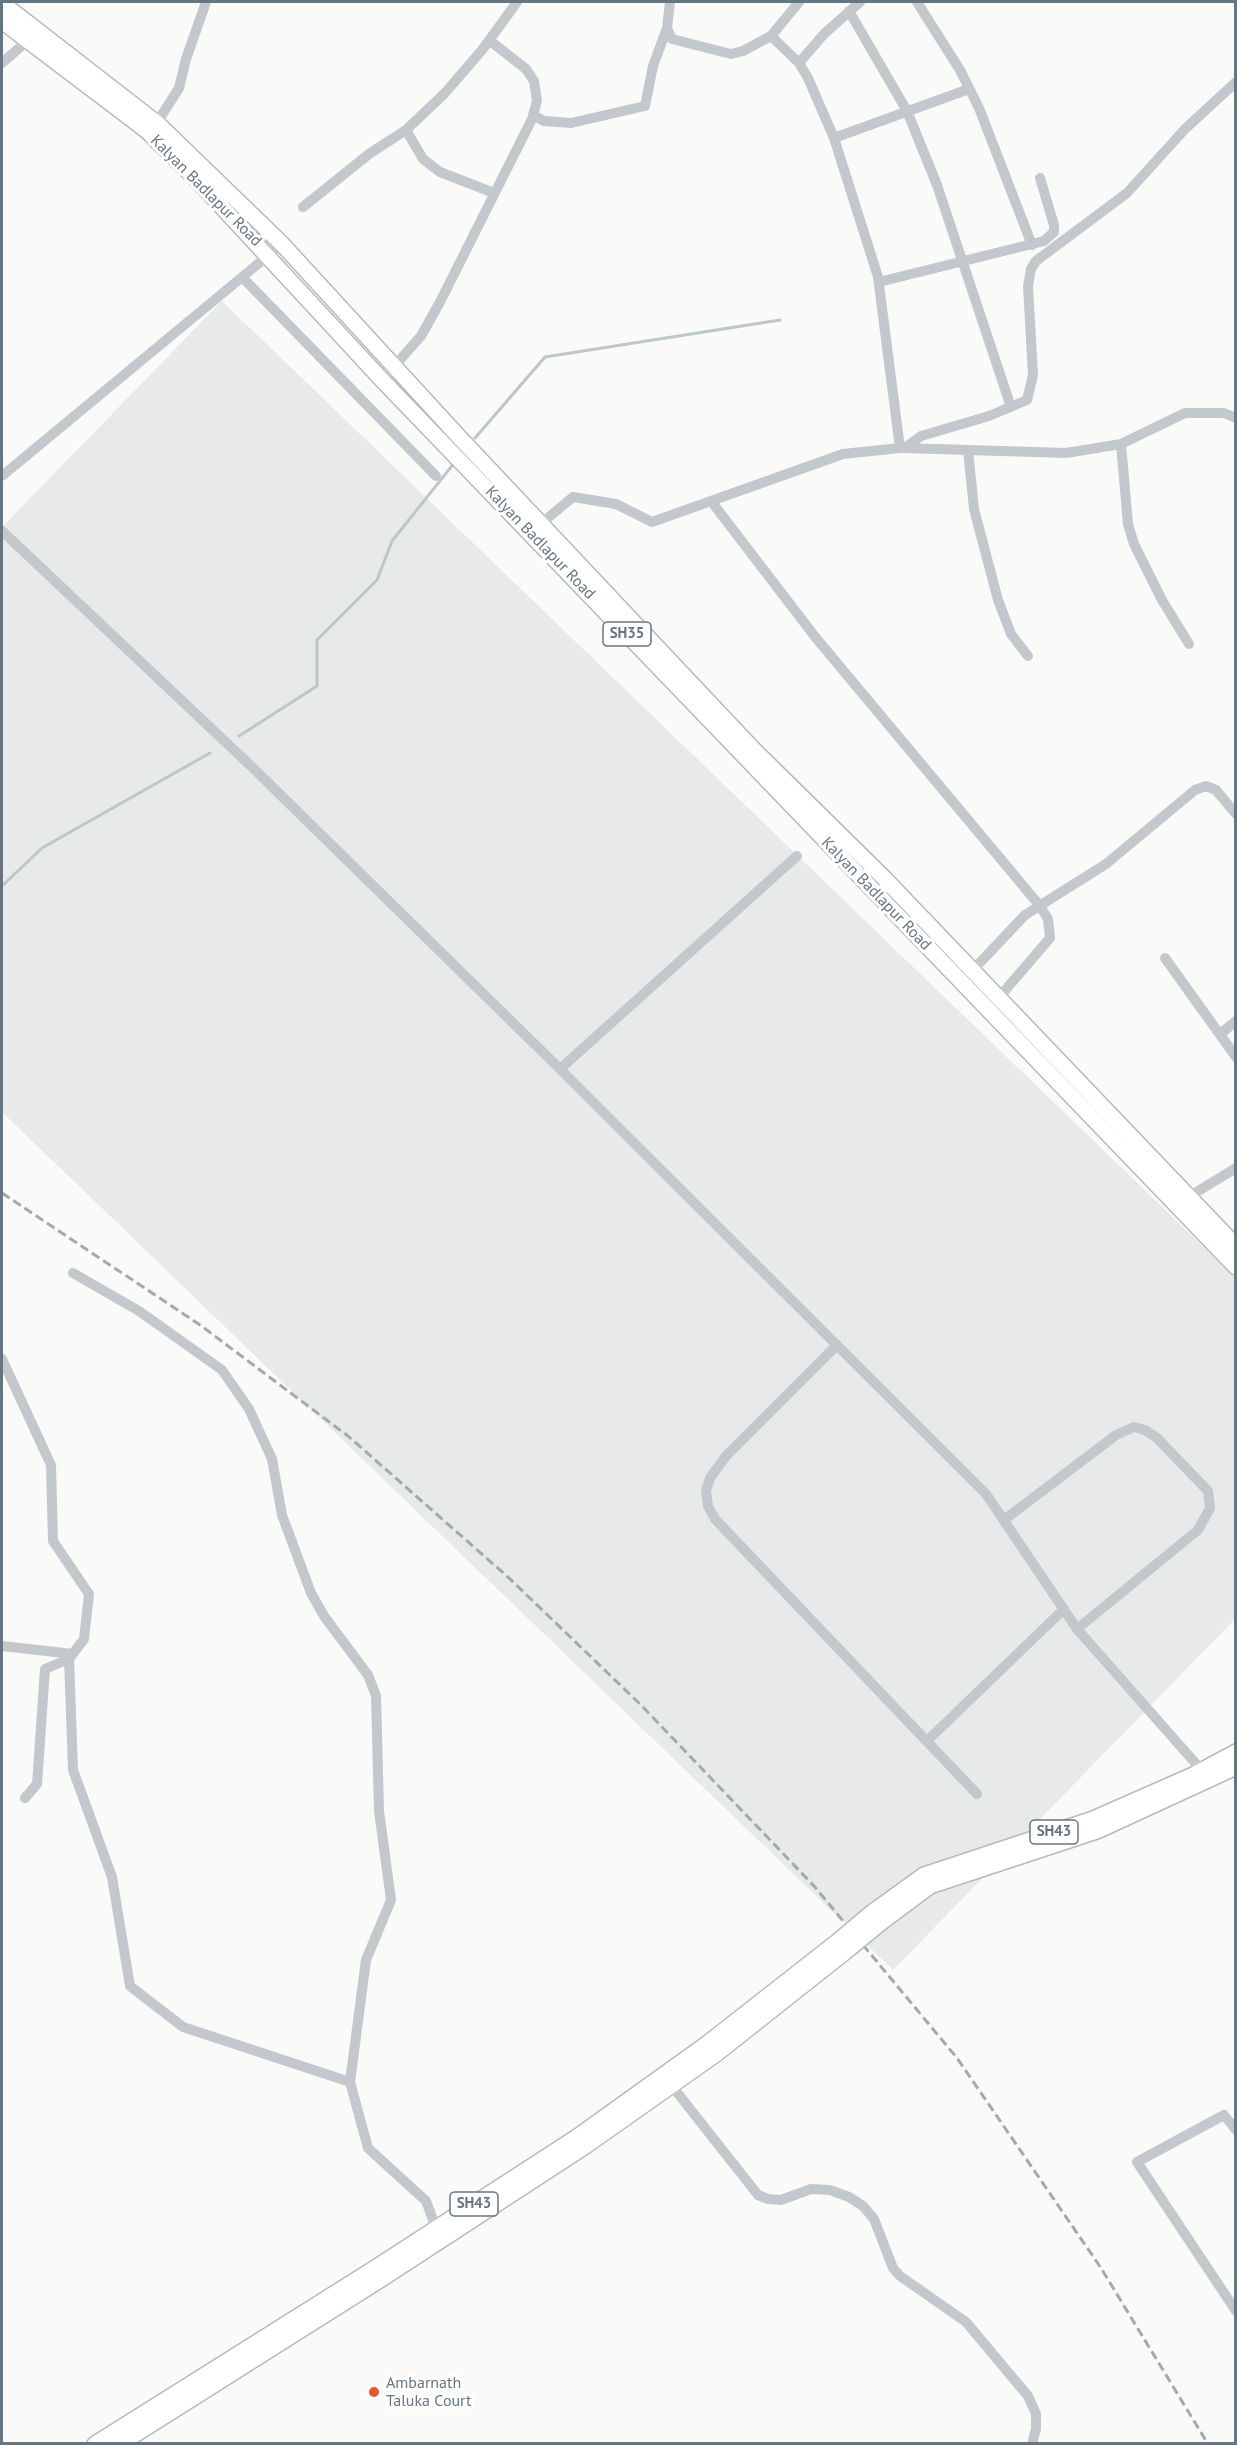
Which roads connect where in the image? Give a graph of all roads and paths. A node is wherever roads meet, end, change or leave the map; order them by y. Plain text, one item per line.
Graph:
1 (206, 2) edge
2 (517, 2) edge
3 (670, 2) edge
4 (799, 2) edge
5 (860, 2) edge
6 (917, 2) edge
7 (2, 3) edge
8 (849, 11) junction
9 (2, 21) edge
10 (667, 28) junction
11 (771, 36) junction
12 (32, 37) junction
13 (489, 40) junction
14 (2, 63) edge
15 (799, 63) junction
16 (1236, 82) edge
17 (969, 88) junction
18 (907, 111) junction
19 (533, 115) junction
20 (153, 129) junction
21 (406, 130) junction
22 (834, 138) junction
23 (1040, 178) dead end
24 (494, 193) junction
25 (303, 207) dead end
26 (282, 244) junction
27 (1032, 245) junction
28 (269, 255) junction
29 (961, 261) junction
30 (243, 278) junction
31 (879, 282) junction
32 (394, 367) junction
33 (382, 380) junction
34 (1011, 407) junction
35 (1236, 418) edge
36 (455, 444) junction
37 (1121, 444) junction
38 (903, 448) junction
39 (968, 450) junction
40 (2, 476) edge
41 (436, 476) dead end
42 (711, 501) junction
43 (536, 528) junction
44 (2, 531) edge
45 (1189, 644) dead end
46 (1029, 656) dead end
47 (695, 697) junction
48 (1236, 814) edge
49 (797, 856) dead end
50 (1040, 906) junction
51 (911, 907) junction
52 (899, 918) junction
53 (1166, 958) dead end
54 (972, 971) junction
55 (993, 1005) junction
56 (1236, 1021) edge
57 (1220, 1034) junction
58 (1236, 1057) edge
59 (561, 1069) junction
60 (1236, 1168) edge
61 (1190, 1196) junction
62 (1230, 1247) edge
63 (1236, 1267) edge
64 (74, 1273) dead end
65 (837, 1345) junction
66 (2, 1359) edge
67 (1004, 1520) junction
68 (1064, 1610) junction
69 (1077, 1629) junction
70 (2, 1646) edge
71 (71, 1656) junction
72 (927, 1741) junction
73 (1236, 1752) edge
74 (1236, 1767) edge
75 (1206, 1775) junction
76 (977, 1794) dead end
77 (25, 1798) dead end
78 (841, 1947) junction
79 (350, 2082) junction
80 (672, 2086) junction
81 (1236, 2130) edge
82 (440, 2234) junction
83 (1236, 2311) edge
84 (95, 2444) edge
85 (120, 2444) edge
86 (1032, 2444) edge

1 - 20 street
2 - 13 street
3 - 10 street
4 - 11 street
5 - 8 street
6 - 17 street
7 - 12 main road, Kalyan Badlapur Road / SH35
8 - 15 street
8 - 18 street
9 - 12 main road, Kalyan Badlapur Road / SH35
10 - 11 street
10 - 19 street
11 - 15 street
12 - 14 street
12 - 20 main road, Kalyan Badlapur Road / SH35
13 - 19 street
13 - 21 street
15 - 22 street
16 - 34 street
17 - 18 street
17 - 27 street
18 - 22 street
18 - 29 street
19 - 24 street
20 - 26 main road, Kalyan Badlapur Road / SH35
20 - 28 main road, Kalyan Badlapur Road / SH35
21 - 24 street
21 - 25 street
22 - 31 street
23 - 27 street
24 - 32 street
26 - 28 street
26 - 32 main road, Kalyan Badlapur Road / SH35
27 - 29 street
28 - 30 street
28 - 33 main road, Kalyan Badlapur Road / SH35
29 - 31 street
29 - 34 street
30 - 40 street
30 - 41 street
31 - 38 street
32 - 33 street
32 - 36 main road, Kalyan Badlapur Road / SH35
33 - 36 main road, Kalyan Badlapur Road / SH35
34 - 38 street
35 - 37 street
36 - 43 main road, Kalyan Badlapur Road / SH35
37 - 39 street
37 - 45 street
38 - 39 street
38 - 42 street
39 - 46 street
42 - 43 street
42 - 50 street
43 - 47 main road, Kalyan Badlapur Road / SH35
44 - 59 street
47 - 51 main road, Kalyan Badlapur Road / SH35
47 - 52 main road, Kalyan Badlapur Road / SH35
48 - 50 street
49 - 59 street
50 - 54 street
50 - 55 street
51 - 52 main road
51 - 54 main road, Kalyan Badlapur Road / SH35
52 - 55 main road, Kalyan Badlapur Road / SH35
53 - 57 street
54 - 55 main road, Kalyan Badlapur Road / SH35
55 - 61 main road, Kalyan Badlapur Road / SH35
55 - 62 main road, Kalyan Badlapur Road / SH35
56 - 57 street
57 - 58 street
59 - 65 street
60 - 61 street
61 - 62 main road, Kalyan Badlapur Road / SH35
62 - 63 main road, Kalyan Badlapur Road / SH35
64 - 79 street
65 - 67 street
65 - 72 street
66 - 71 street
67 - 68 street
67 - 69 street
68 - 69 street
68 - 72 street
69 - 75 street
70 - 71 street
71 - 77 street
71 - 79 street
72 - 76 street
73 - 75 main road, SH43
74 - 75 main road, SH43
75 - 78 main road, SH43, bridge
78 - 80 main road, SH43
78 - 82 main road, SH43
79 - 82 street
80 - 82 main road, SH43
80 - 86 street
81 - 83 street
82 - 84 main road, SH43
82 - 85 main road, SH43

